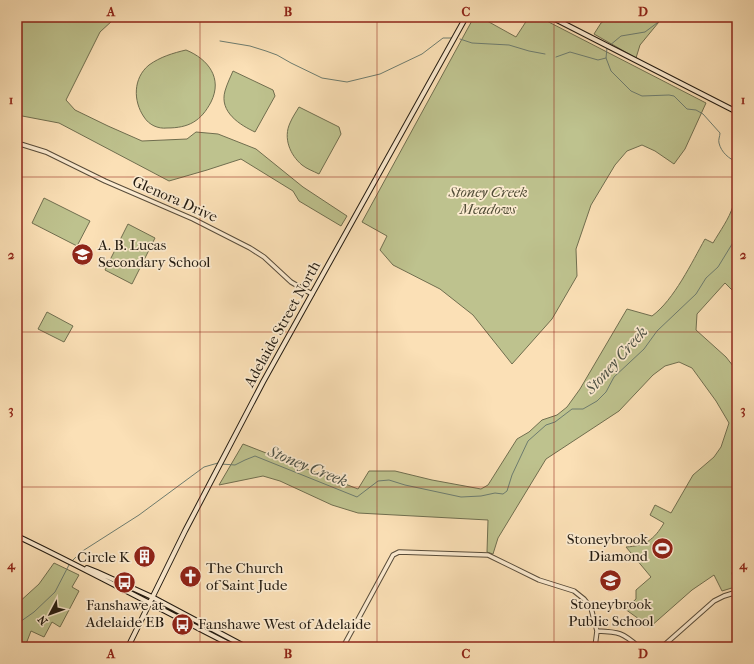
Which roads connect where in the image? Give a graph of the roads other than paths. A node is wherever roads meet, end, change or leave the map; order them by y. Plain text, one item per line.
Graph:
1 (466, 17) edge
2 (551, 17) edge
3 (737, 112) edge
4 (17, 144) edge
5 (312, 294) junction
6 (17, 536) edge
7 (80, 566) junction
8 (737, 592) edge
9 (152, 597) junction
10 (149, 603) junction
11 (597, 632) junction
12 (128, 647) edge
13 (235, 647) edge
14 (246, 647) edge
15 (343, 647) edge
16 (595, 647) edge
17 (639, 647) edge
18 (662, 647) edge

1 - 5 main road, Adelaide Street North
2 - 3 main road
4 - 5 street, Glenora Drive
5 - 9 main road, Adelaide Street North
6 - 7 main road
7 - 9 main road
7 - 10 main road
8 - 18 street
9 - 10 main road, Adelaide Street North
9 - 14 main road
10 - 12 main road, Adelaide Street North
10 - 13 main road
11 - 15 street
11 - 16 street
11 - 17 street

